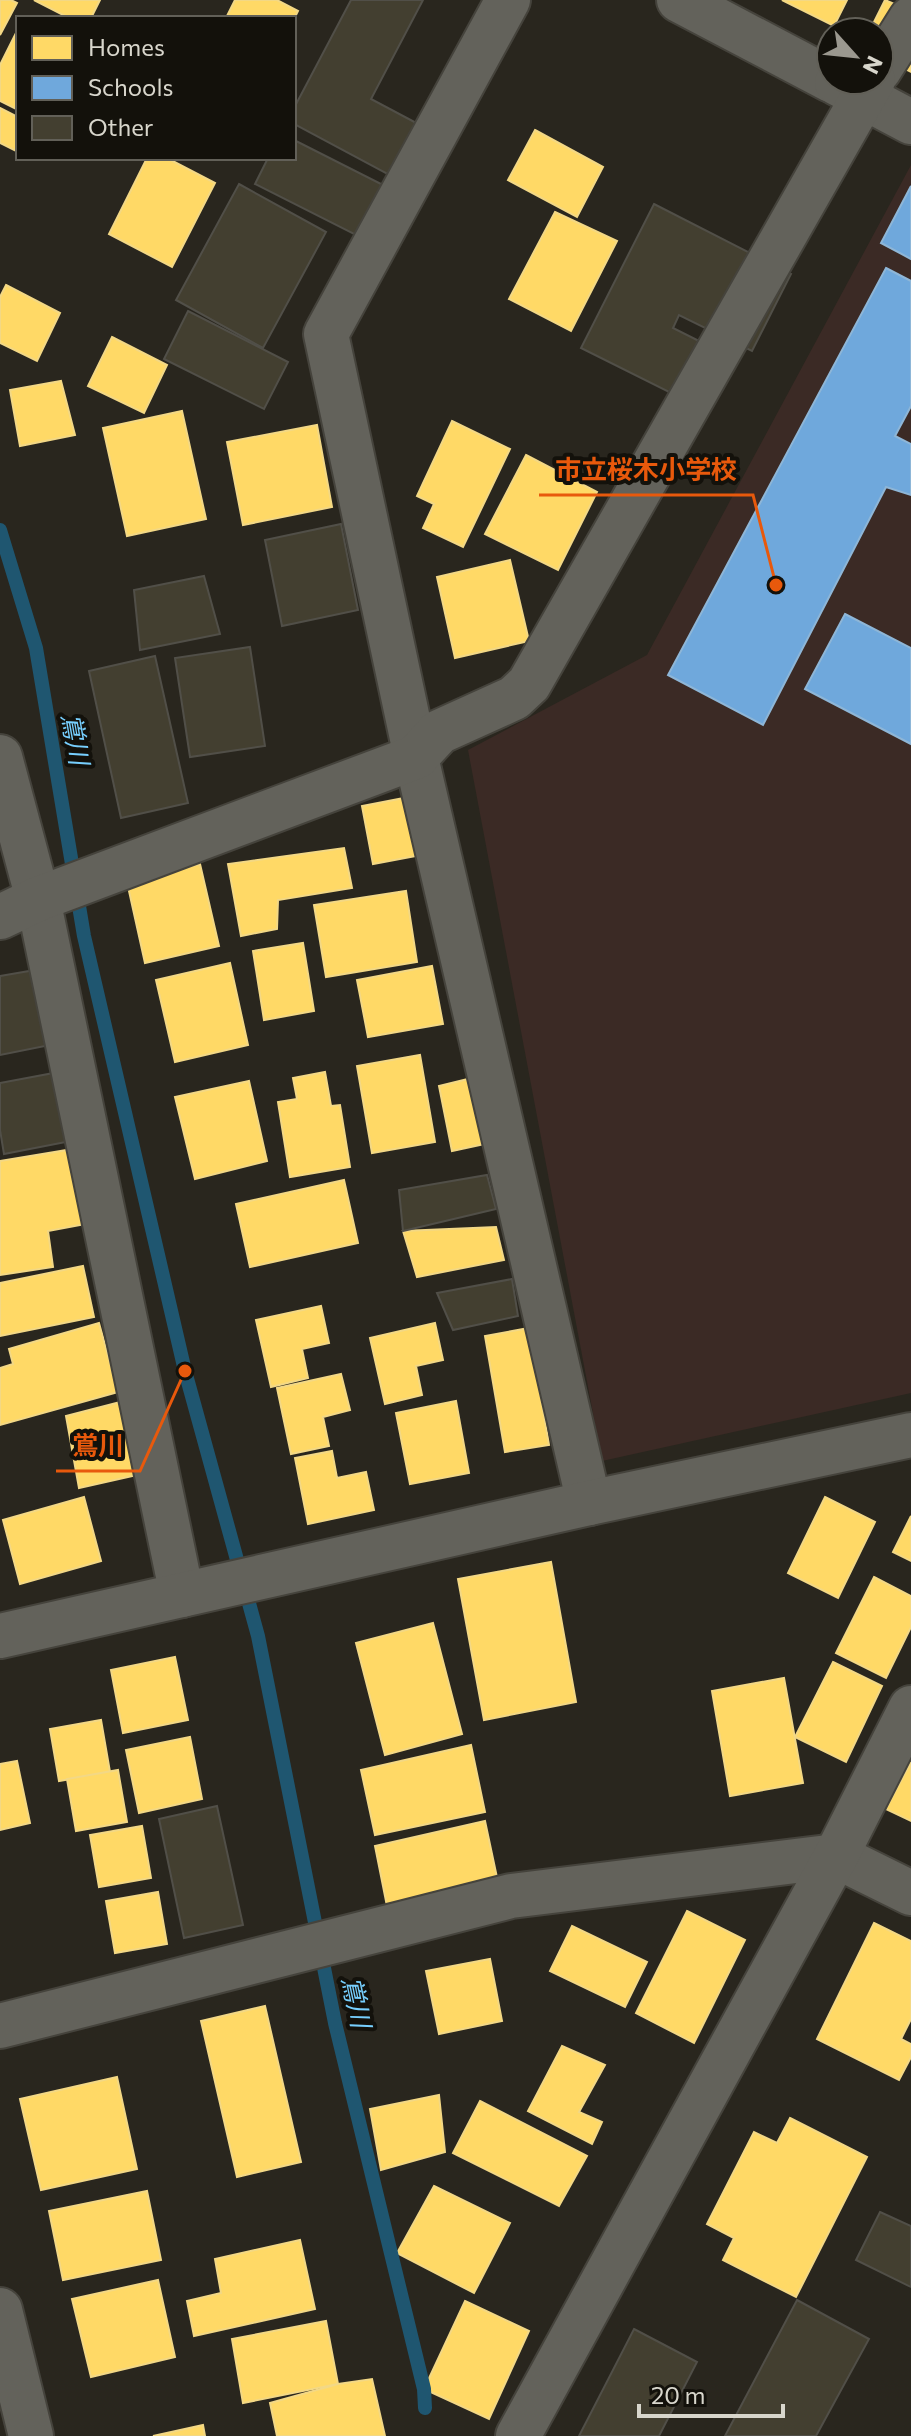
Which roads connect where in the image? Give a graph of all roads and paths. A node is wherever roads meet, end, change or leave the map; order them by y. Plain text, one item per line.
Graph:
1 (508, 0) edge
2 (679, 0) edge
3 (911, 19) edge
4 (895, 37) edge
5 (815, 63) edge
6 (847, 96) edge
7 (875, 96) edge
8 (911, 122) edge
9 (0, 757) edge
10 (416, 757) junction
11 (19, 908) edge
12 (911, 1435) edge
13 (589, 1503) junction
14 (182, 1595) junction
15 (0, 1636) edge
16 (911, 1708) edge
17 (836, 1856) junction
18 (911, 1893) edge
19 (0, 2026) edge
20 (0, 2310) edge
21 (31, 2436) edge
22 (518, 2436) edge

1 - 10 street
2 - 5 street
3 - 4 street
6 - 10 street
7 - 8 street
9 - 11 street
10 - 11 street
10 - 13 street
11 - 14 street
12 - 13 street
13 - 14 street
14 - 15 street
16 - 17 street
17 - 18 street
17 - 19 street
17 - 22 street
20 - 21 street

